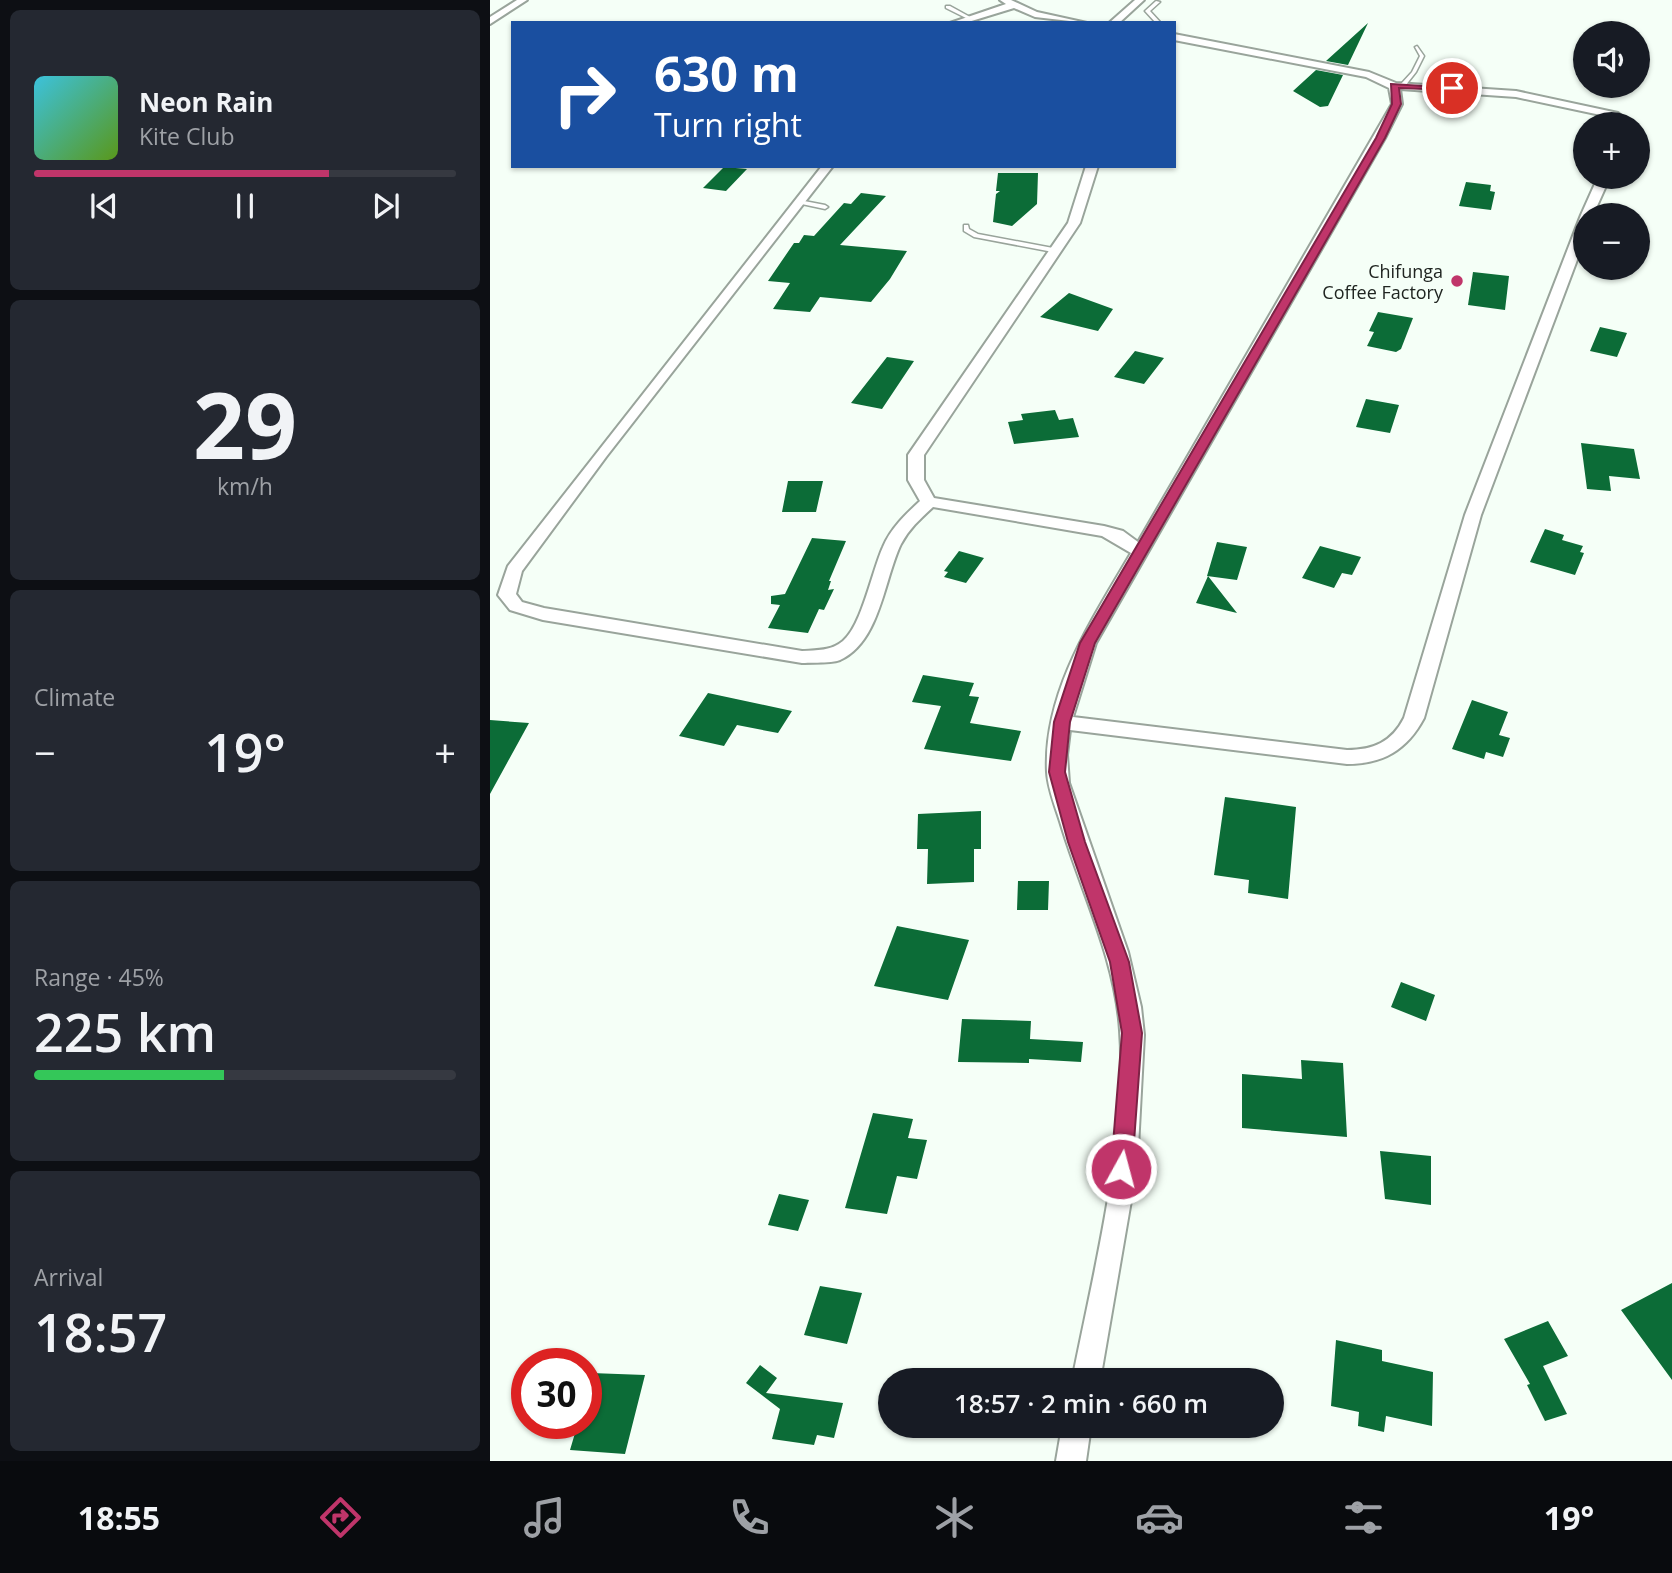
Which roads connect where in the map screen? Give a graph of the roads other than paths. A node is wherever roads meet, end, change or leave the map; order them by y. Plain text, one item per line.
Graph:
1 (523, 0) edge
2 (1004, 0) edge
3 (1140, 0) edge
4 (1158, 2) dead end
5 (1014, 5) junction
6 (948, 7) dead end
7 (968, 17) junction
8 (490, 21) edge
9 (959, 21) edge
10 (1072, 21) edge
11 (1115, 21) edge
12 (1157, 21) edge
13 (1185, 43) edge
14 (1417, 47) dead end
15 (1399, 85) junction
16 (1596, 112) edge
17 (826, 168) edge
18 (1091, 168) edge
19 (799, 202) junction
20 (825, 208) dead end
21 (966, 226) dead end
22 (1053, 250) junction
23 (1573, 251) edge
24 (929, 502) junction
25 (1140, 551) junction
26 (1062, 722) junction
27 (1088, 1368) edge
28 (1075, 1438) edge
29 (1071, 1461) edge

1 - 8 street
2 - 5 street
3 - 11 street
4 - 12 lane
5 - 7 street
5 - 10 street
6 - 7 lane
7 - 9 street
13 - 15 street
14 - 15 lane
15 - 16 street
15 - 25 street
17 - 19 street
18 - 22 street
19 - 20 lane
19 - 24 street
21 - 22 lane
22 - 24 street
23 - 26 street
24 - 25 street
25 - 26 street
26 - 27 street
28 - 29 street

